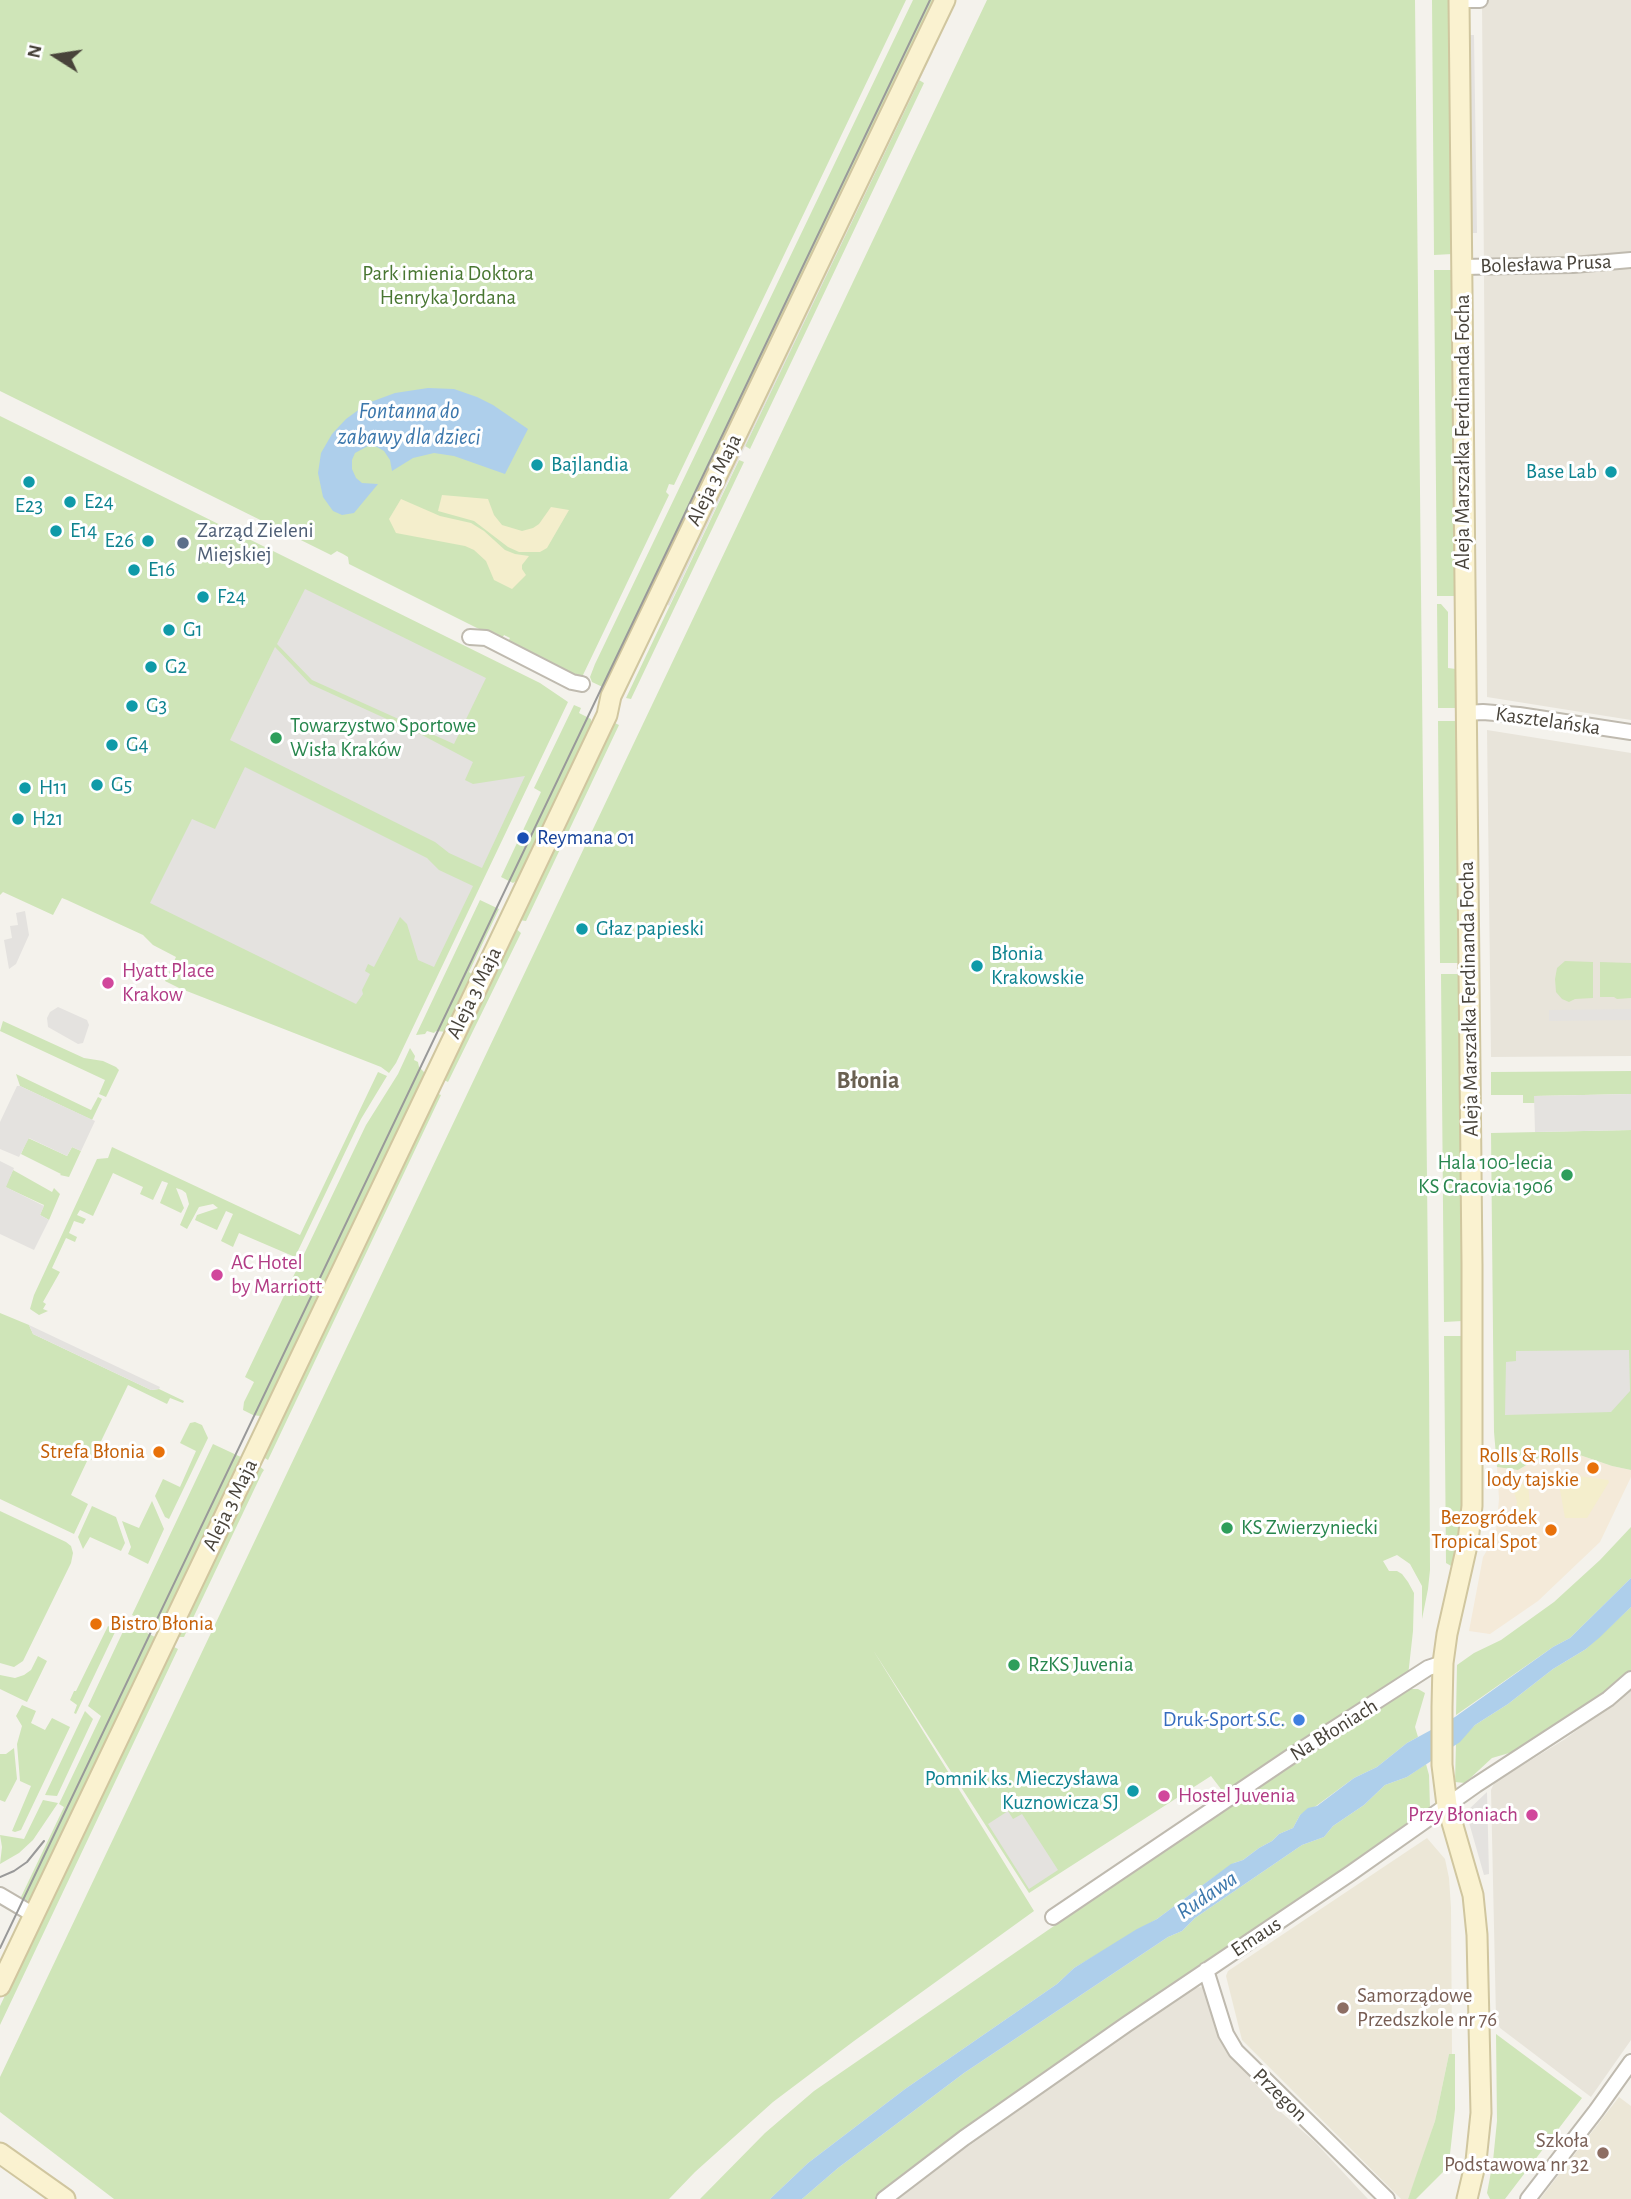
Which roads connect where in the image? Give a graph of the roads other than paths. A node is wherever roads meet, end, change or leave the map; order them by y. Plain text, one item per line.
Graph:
1 (945, 0) edge
2 (1460, 0) edge
3 (1480, 0) edge
4 (1631, 260) edge
5 (1462, 267) junction
6 (470, 637) dead end
7 (582, 684) dead end
8 (1466, 713) junction
9 (1631, 732) edge
10 (1443, 1663) junction
11 (1631, 1679) edge
12 (1447, 1805) junction
13 (0, 1895) edge
14 (34, 1915) junction
15 (1054, 1917) dead end
16 (1206, 1970) junction
17 (0, 1986) edge
18 (1631, 2062) edge
19 (0, 2153) edge
20 (65, 2199) edge
21 (884, 2199) edge
22 (1387, 2199) edge
23 (1467, 2199) edge
24 (1528, 2199) edge

1 - 14 street, Aleja 3 Maja
2 - 3 street
2 - 5 street, Aleja Marszałka Ferdinanda Focha
4 - 5 street, Bolesława Prusa
5 - 8 street, Aleja Marszałka Ferdinanda Focha
6 - 7 street
8 - 9 street, Kasztelańska
8 - 10 street, Aleja Marszałka Ferdinanda Focha
10 - 12 street, Aleja Marszałka Ferdinanda Focha
10 - 15 street, Na Błoniach
11 - 12 street, Emaus
12 - 16 street, Emaus
12 - 23 street, Aleja Marszałka Ferdinanda Focha
13 - 14 street
14 - 17 street, Aleja 3 Maja
16 - 21 street, Emaus
16 - 22 street, Przegon
18 - 24 street
19 - 20 street

